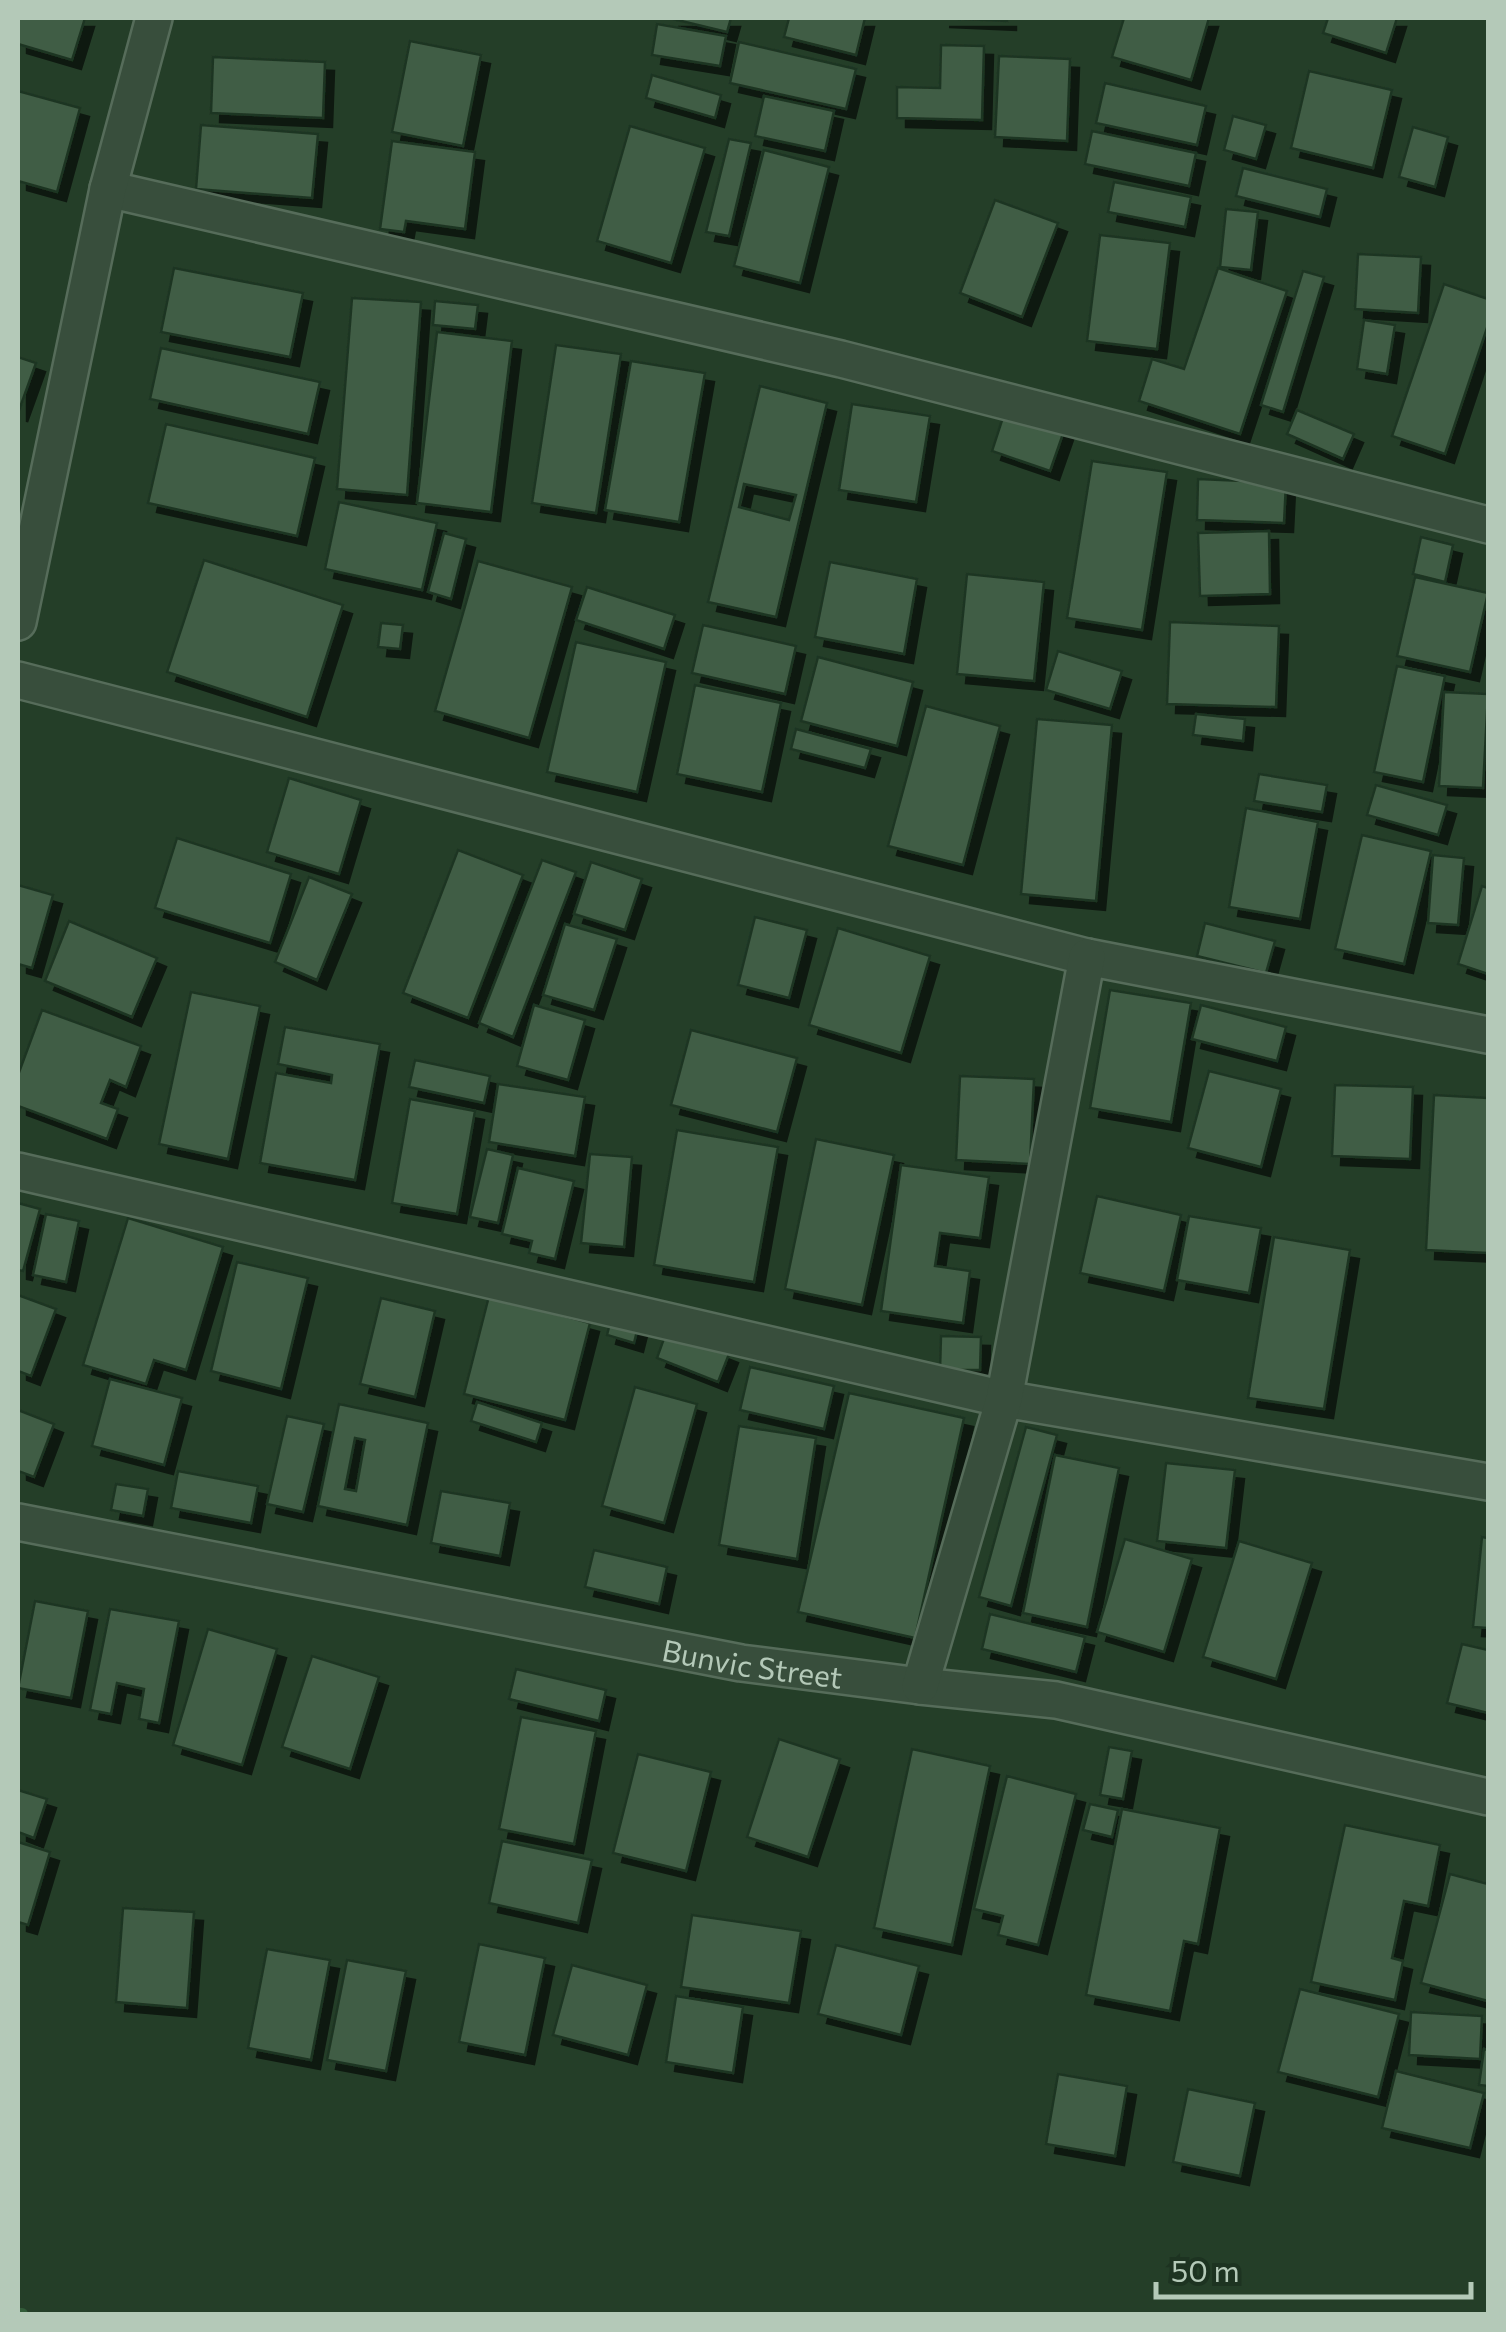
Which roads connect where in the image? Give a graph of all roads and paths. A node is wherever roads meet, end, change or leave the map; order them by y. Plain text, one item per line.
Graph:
1 (154, 18) edge
2 (108, 189) junction
3 (1488, 526) edge
4 (18, 622) edge
5 (18, 680) edge
6 (1087, 957) junction
7 (1488, 1035) edge
8 (18, 1171) edge
9 (1004, 1399) junction
10 (1488, 1482) edge
11 (18, 1522) edge
12 (920, 1686) junction
13 (1488, 1798) edge

1 - 2 street
2 - 3 street
2 - 4 street
5 - 6 street
6 - 7 street
6 - 9 street
8 - 9 street
9 - 10 street
9 - 12 street
11 - 12 street, Bunvic Street
12 - 13 street, Bunvic Street

